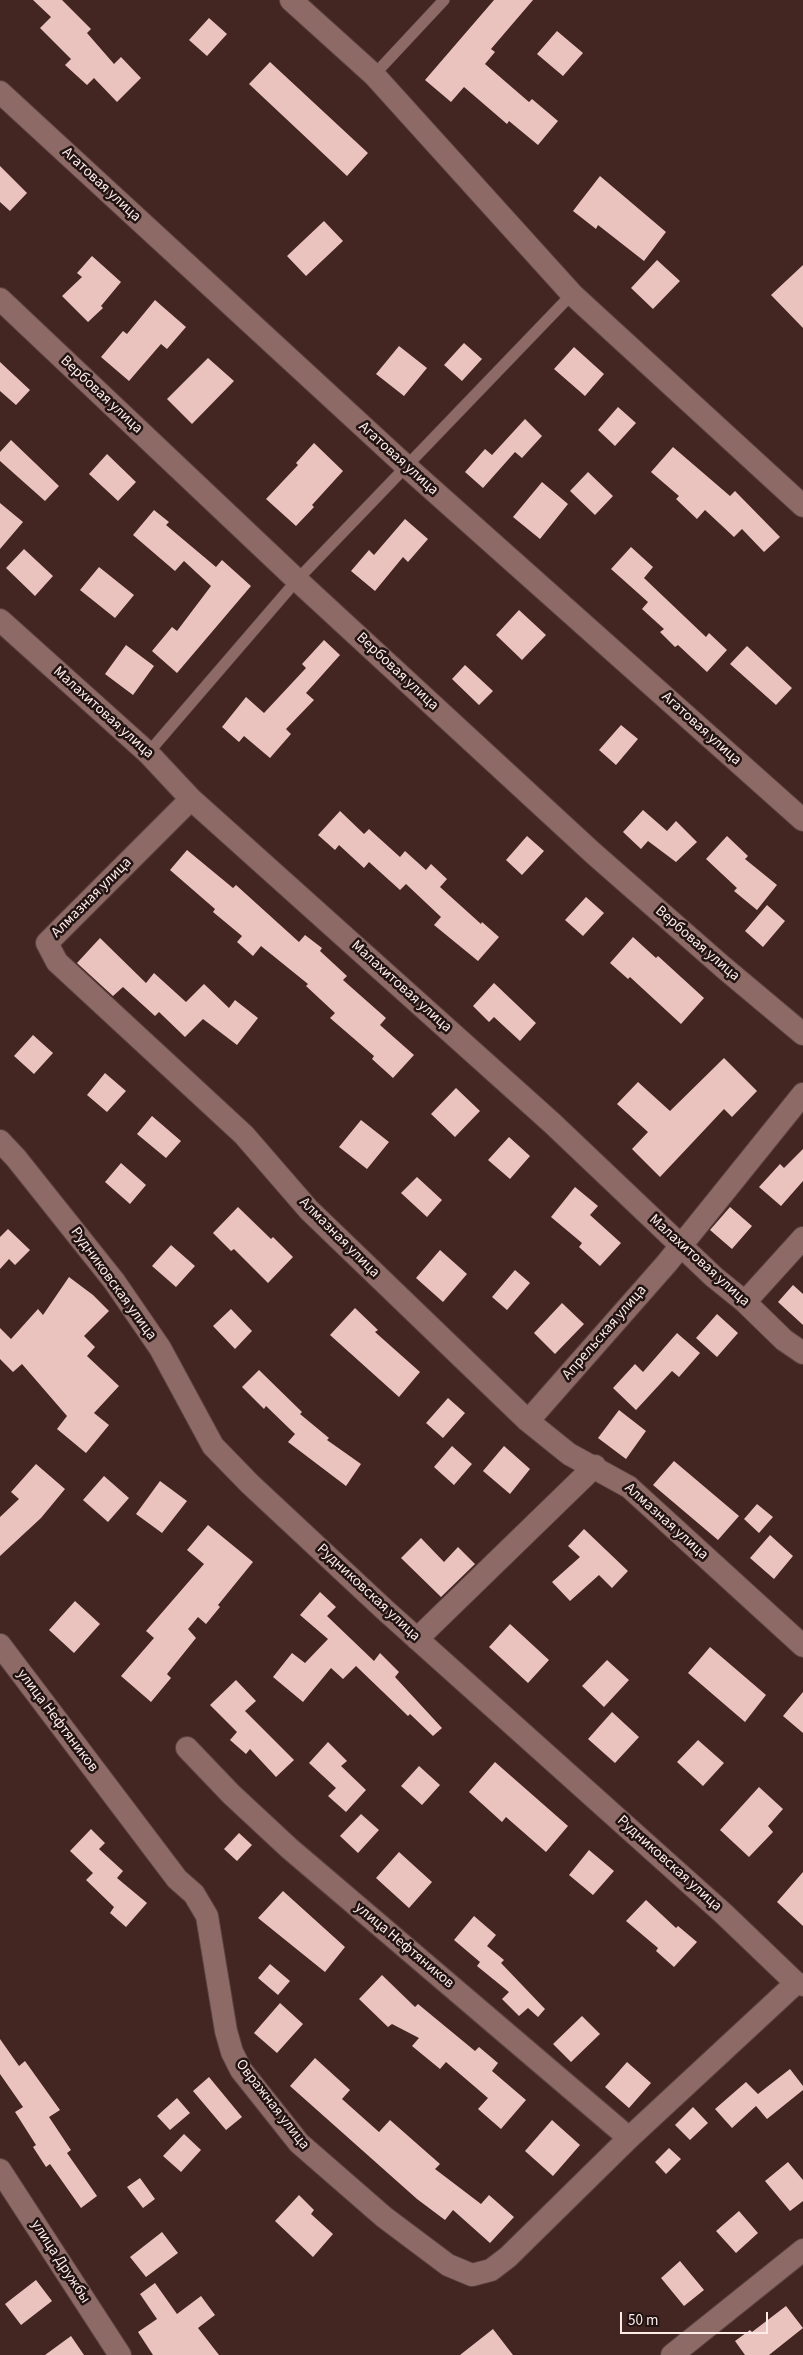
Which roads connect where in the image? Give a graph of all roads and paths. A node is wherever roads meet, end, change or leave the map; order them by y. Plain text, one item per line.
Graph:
1 (291, 0) edge
2 (444, 0) edge
3 (374, 75) junction
4 (0, 92) edge
5 (572, 294) junction
6 (0, 299) edge
7 (407, 467) junction
8 (803, 506) edge
9 (297, 580) junction
10 (0, 620) edge
11 (148, 753) junction
12 (191, 799) junction
13 (803, 820) edge
14 (803, 1034) edge
15 (803, 1094) edge
16 (0, 1141) edge
17 (803, 1238) edge
18 (681, 1245) junction
19 (745, 1302) junction
20 (803, 1353) edge
21 (528, 1421) junction
22 (595, 1466) junction
23 (417, 1639) junction
24 (0, 1645) edge
25 (803, 1646) edge
26 (187, 1748) dead end
27 (206, 1916) joint
28 (800, 1984) edge
29 (629, 2138) junction
30 (0, 2170) edge
31 (803, 2250) edge
32 (120, 2355) edge
33 (672, 2355) edge

1 - 3 street
2 - 3 lane
3 - 5 street
4 - 7 street, Агатовая улица
5 - 7 lane
5 - 8 street
6 - 9 street, Вербовая улица
7 - 9 lane
7 - 13 street, Агатовая улица
9 - 11 lane
9 - 14 street, Вербовая улица
10 - 11 street, Малахитовая улица
11 - 12 street, Малахитовая улица
12 - 18 street, Малахитовая улица
12 - 21 street, Алмазная улица
15 - 18 street, Апрельская улица
16 - 23 street, Рудниковская улица
17 - 19 street
18 - 19 street, Малахитовая улица
18 - 21 street, Апрельская улица
19 - 20 street, Малахитовая улица
21 - 22 street, Алмазная улица
22 - 23 street
22 - 25 street, Алмазная улица
23 - 28 street, Рудниковская улица
24 - 27 street, улица Нефтяников
26 - 29 street, улица Нефтяников
27 - 29 street, Овражная улица
28 - 29 street
30 - 32 street, улица Дружбы
31 - 33 street

